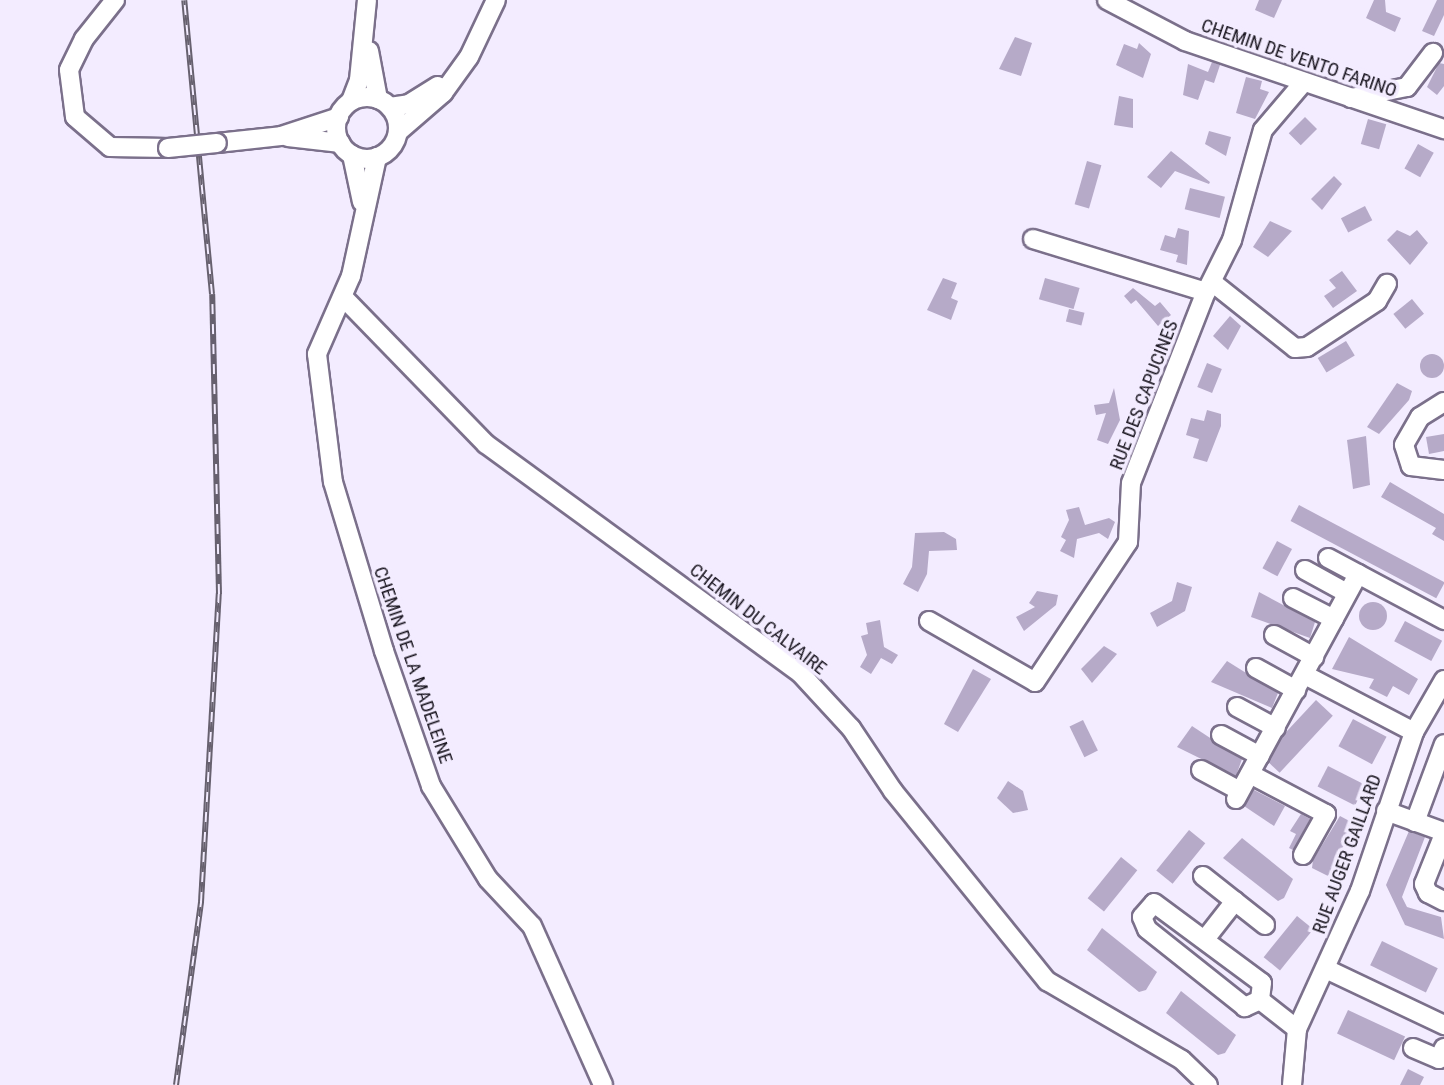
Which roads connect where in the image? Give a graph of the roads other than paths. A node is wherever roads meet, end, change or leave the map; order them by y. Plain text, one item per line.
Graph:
1 (115, 0) edge
2 (368, 0) edge
3 (496, 0) edge
4 (1107, 0) edge
5 (365, 35) junction
6 (1433, 53) dead end
7 (450, 79) junction
8 (1303, 83) junction
9 (1351, 98) junction
10 (351, 101) junction
11 (384, 103) junction
12 (339, 117) junction
13 (1444, 129) edge
14 (398, 132) junction
15 (281, 136) junction
16 (346, 149) junction
17 (377, 157) junction
18 (362, 224) junction
19 (1033, 239) dead end
20 (1387, 284) dead end
21 (1209, 287) junction
22 (343, 297) junction
23 (1444, 402) edge
24 (1444, 470) edge
25 (1328, 558) dead end
26 (1305, 570) dead end
27 (1358, 574) junction
28 (1348, 593) junction
29 (1293, 598) dead end
30 (1334, 620) junction
31 (1444, 620) edge
32 (929, 621) dead end
33 (1274, 635) dead end
34 (1314, 657) junction
35 (1256, 668) dead end
36 (1444, 680) edge
37 (1301, 682) junction
38 (1237, 708) dead end
39 (1276, 728) junction
40 (1414, 732) junction
41 (1221, 735) dead end
42 (1444, 744) edge
43 (1260, 756) junction
44 (1201, 770) dead end
45 (1250, 774) junction
46 (1386, 811) junction
47 (1415, 822) junction
48 (1444, 833) edge
49 (1303, 855) dead end
50 (1203, 876) dead end
51 (1235, 901) junction
52 (1444, 901) edge
53 (1265, 925) dead end
54 (1206, 938) junction
55 (1326, 969) junction
56 (1260, 1000) junction
57 (1444, 1025) edge
58 (1297, 1029) junction
59 (1413, 1048) dead end
60 (1444, 1048) edge
61 (603, 1085) edge
62 (1208, 1085) edge
63 (1292, 1085) edge

1 - 15 street, bridge
2 - 5 street
3 - 7 street
4 - 8 street, CHEMIN DE VENTO FARINO
5 - 10 street
5 - 11 street
6 - 9 street
7 - 11 street
7 - 14 street
8 - 9 street, CHEMIN DE VENTO FARINO
8 - 21 street, RUE DES CAPUCINES
9 - 13 street, CHEMIN DE VENTO FARINO
10 - 11 street
10 - 12 street
11 - 14 street
12 - 15 street
12 - 16 street
14 - 17 street
15 - 16 street
16 - 17 street
16 - 18 street
17 - 18 street, CHEMIN DE LA MADELEINE
18 - 22 street, CHEMIN DE LA MADELEINE
19 - 21 street
20 - 21 street
21 - 32 street, RUE DES CAPUCINES
22 - 61 street, CHEMIN DE LA MADELEINE
22 - 62 street, CHEMIN DU CALVAIRE
23 - 24 street
25 - 27 street
26 - 28 street
27 - 28 street
27 - 31 street
28 - 30 street
29 - 30 street
30 - 34 street
33 - 34 street
34 - 37 street
35 - 37 street
36 - 40 street, RUE AUGER GAILLARD
37 - 39 street
37 - 40 street
38 - 39 street
39 - 43 street
40 - 46 street, RUE AUGER GAILLARD
41 - 43 street
42 - 47 street
43 - 45 street
44 - 45 street
45 - 49 street
46 - 47 street
46 - 55 street, RUE AUGER GAILLARD
47 - 48 street
48 - 52 street
50 - 51 street
51 - 53 street
51 - 54 street
54 - 56 street
54 - 56 street
55 - 57 street
55 - 58 street, RUE AUGER GAILLARD
56 - 58 street
58 - 63 street, RUE AUGER GAILLARD
59 - 60 street

